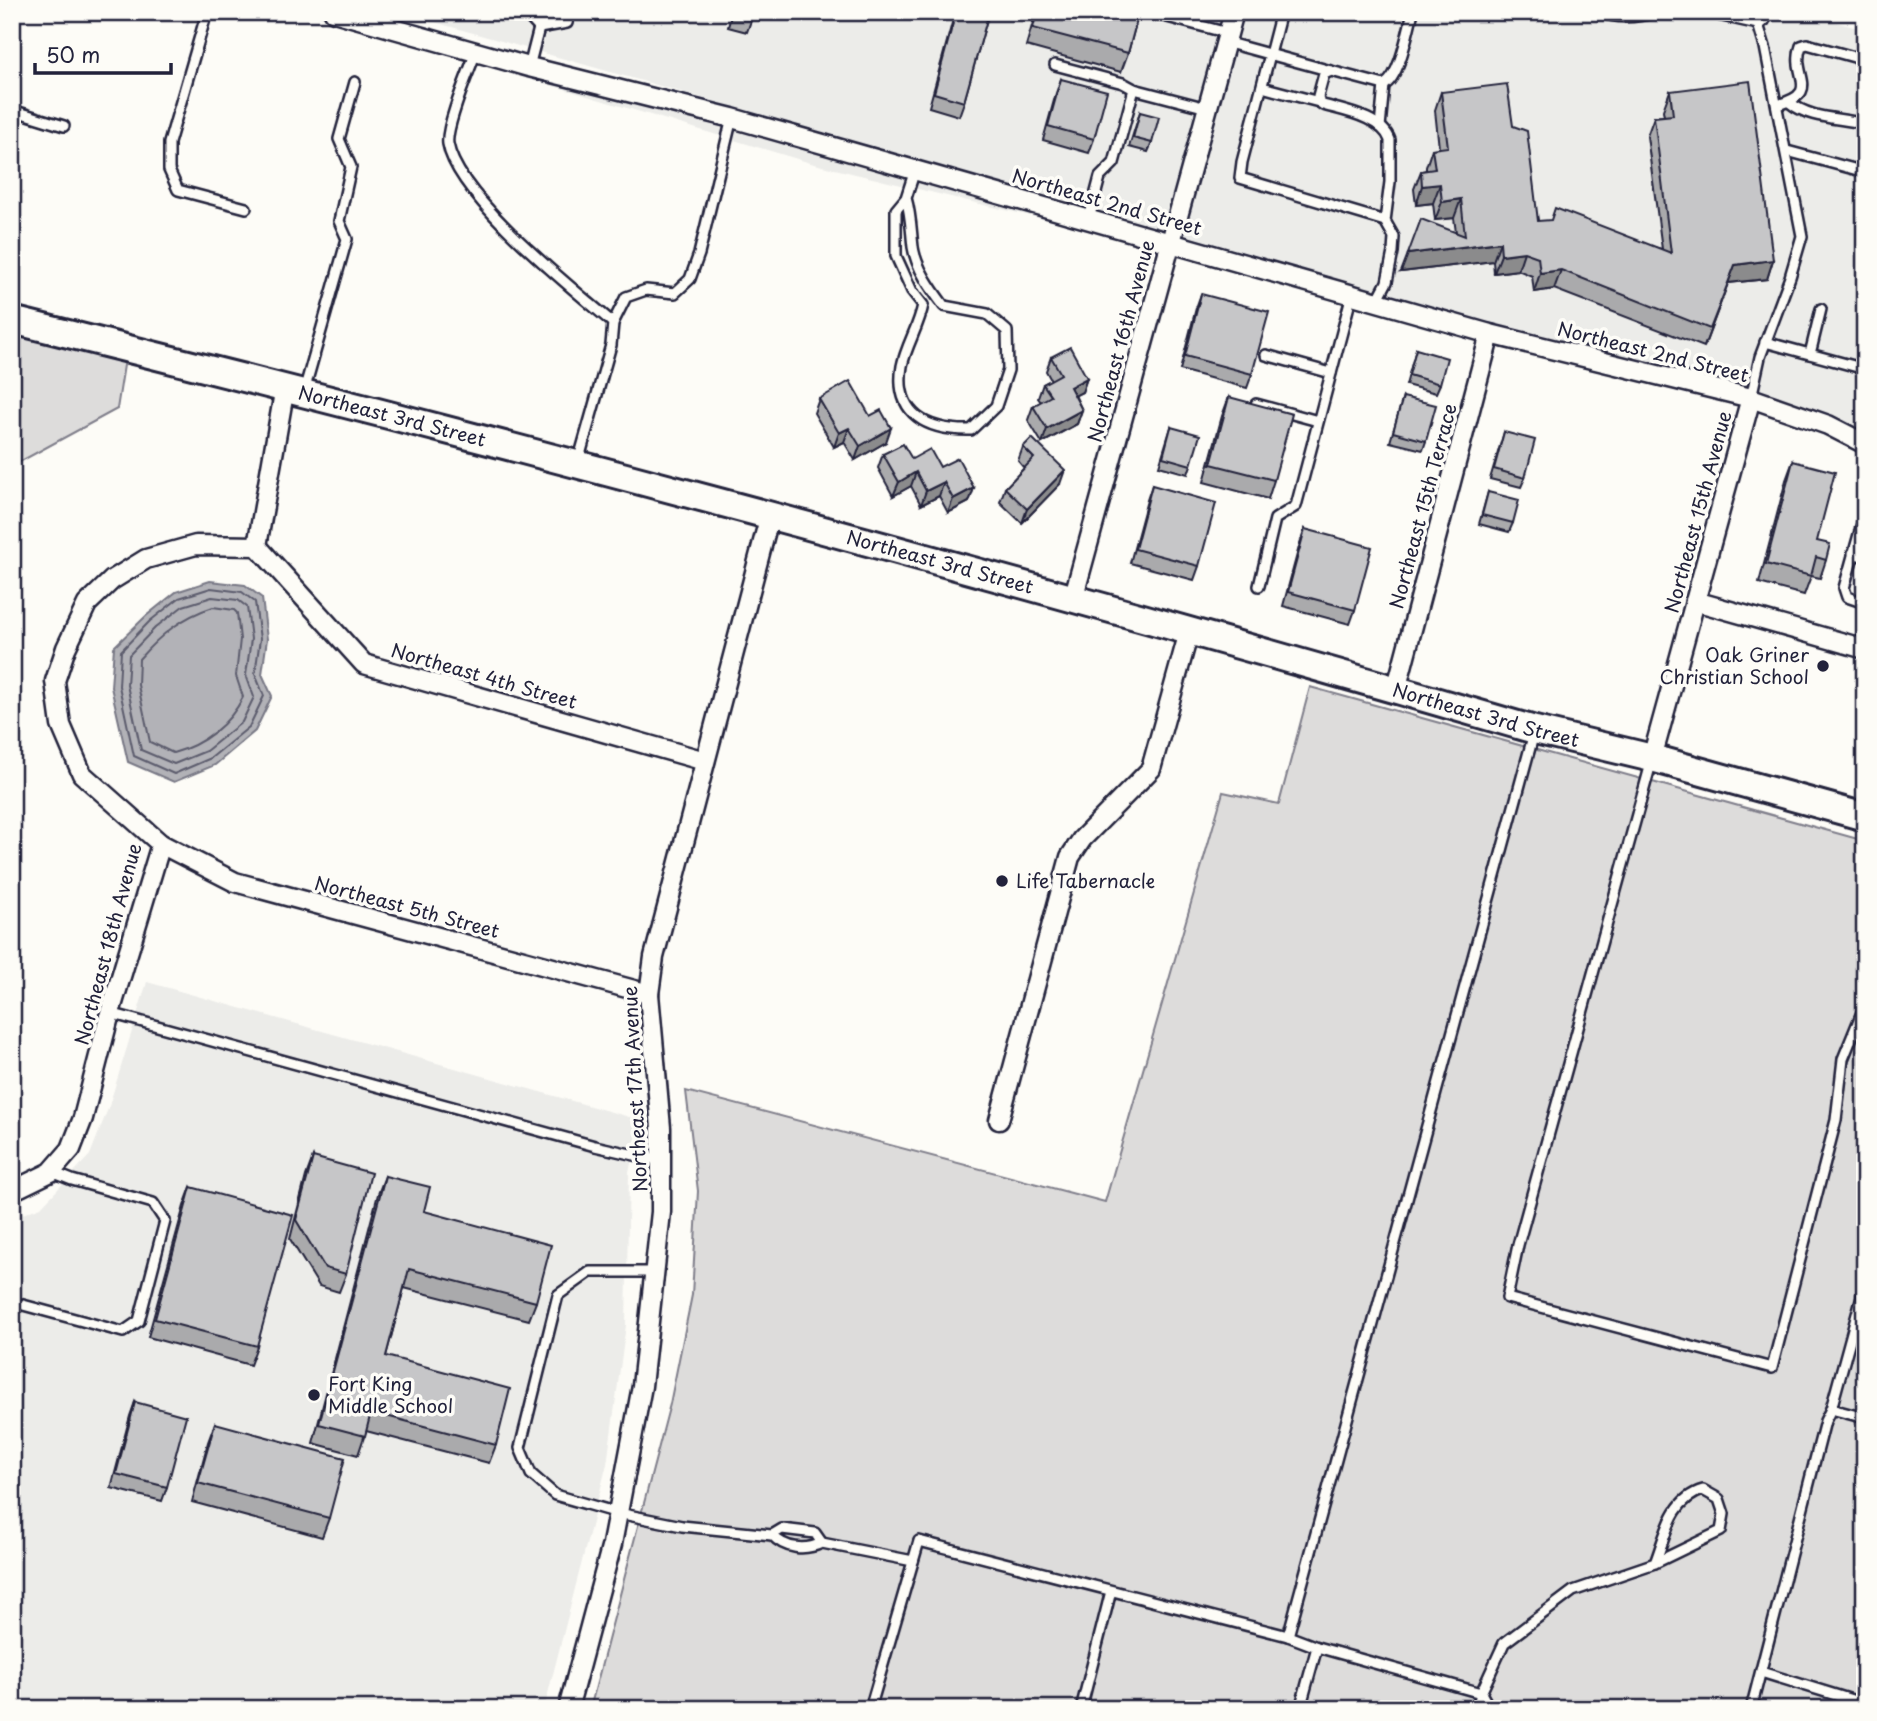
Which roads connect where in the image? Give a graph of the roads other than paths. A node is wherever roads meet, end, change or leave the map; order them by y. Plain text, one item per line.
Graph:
1 (207, 12) edge
2 (334, 12) edge
3 (524, 12) edge
4 (570, 12) edge
5 (1148, 12) edge
6 (1234, 12) edge
7 (1281, 12) edge
8 (1413, 12) edge
9 (1599, 12) edge
10 (1655, 12) edge
11 (1704, 12) edge
12 (1769, 12) edge
13 (1758, 24) junction
14 (539, 28) junction
15 (1227, 38) junction
16 (475, 52) junction
17 (1270, 54) junction
18 (1865, 60) edge
19 (1055, 65) dead end
20 (529, 67) junction
21 (1331, 71) junction
22 (355, 82) dead end
23 (1384, 85) junction
24 (1262, 87) junction
25 (1134, 89) junction
26 (1319, 102) junction
27 (1790, 102) junction
28 (1777, 105) junction
29 (1207, 108) junction
30 (12, 110) edge
31 (732, 118) junction
32 (1865, 124) edge
33 (64, 126) dead end
34 (1380, 127) junction
35 (1787, 151) junction
36 (915, 170) junction
37 (1865, 172) edge
38 (906, 198) junction
39 (246, 208) dead end
40 (1088, 219) junction
41 (1385, 221) junction
42 (1170, 242) junction
43 (1352, 294) junction
44 (1377, 301) junction
45 (1821, 309) dead end
46 (12, 320) edge
47 (613, 323) junction
48 (1490, 334) junction
49 (1765, 342) junction
50 (1811, 354) junction
51 (1266, 355) dead end
52 (1865, 369) edge
53 (1331, 373) junction
54 (294, 390) junction
55 (1751, 398) junction
56 (1256, 404) edge
57 (1318, 421) junction
58 (1865, 444) edge
59 (577, 464) junction
60 (1865, 513) edge
61 (770, 515) junction
62 (257, 546) junction
63 (1853, 554) junction
64 (1865, 557) edge
65 (1259, 586) dead end
66 (1073, 599) junction
67 (1695, 601) junction
68 (1865, 603) edge
69 (1189, 632) junction
70 (1865, 649) edge
71 (1396, 690) junction
72 (1535, 730) junction
73 (1652, 758) junction
74 (705, 761) junction
75 (1865, 817) edge
76 (161, 844) junction
77 (649, 994) junction
78 (1865, 1005) edge
79 (110, 1013) junction
80 (999, 1119) dead end
81 (661, 1161) junction
82 (51, 1172) junction
83 (12, 1191) edge
84 (655, 1272) junction
85 (1865, 1285) edge
86 (12, 1302) edge
87 (1831, 1409) junction
88 (1865, 1418) edge
89 (618, 1513) junction
90 (772, 1535) junction
91 (822, 1543) junction
92 (913, 1561) junction
93 (1655, 1563) junction
94 (1111, 1591) junction
95 (1288, 1636) junction
96 (1317, 1647) junction
97 (1761, 1672) junction
98 (1481, 1693) junction
99 (1865, 1704) edge
100 (568, 1709) edge
101 (870, 1709) edge
102 (1082, 1709) edge
103 (1300, 1709) edge
104 (1477, 1709) edge
105 (1490, 1709) edge
106 (1751, 1709) edge

1 - 39 lane
2 - 16 street, Northeast 2nd Street
3 - 14 lane
4 - 14 lane
5 - 15 lane
6 - 15 street, Northeast 16th Avenue
7 - 17 lane
8 - 23 lane
9 - 10 lane
11 - 13 lane
12 - 13 lane
13 - 28 lane
14 - 20 lane
15 - 17 lane
15 - 29 street, Northeast 16th Avenue
16 - 20 street, Northeast 2nd Street
16 - 47 lane
17 - 21 lane
17 - 24 lane
18 - 27 lane
19 - 25 lane
20 - 31 street, Northeast 2nd Street
21 - 23 lane
21 - 26 lane
22 - 54 lane
23 - 34 lane
24 - 26 lane
24 - 41 lane
25 - 29 lane
25 - 40 lane
26 - 34 lane
27 - 28 lane
27 - 32 lane
28 - 35 lane
29 - 42 street, Northeast 16th Avenue
30 - 33 lane
31 - 36 street, Northeast 2nd Street
31 - 47 lane
34 - 41 lane
35 - 37 lane
35 - 49 lane
36 - 38 lane
36 - 40 street, Northeast 2nd Street
38 - 38 lane
40 - 42 street, Northeast 2nd Street
41 - 44 lane
42 - 43 street, Northeast 2nd Street
42 - 66 street, Northeast 16th Avenue
43 - 44 street, Northeast 2nd Street
43 - 53 lane
44 - 48 street, Northeast 2nd Street
45 - 50 lane
46 - 54 street, Northeast 3rd Street
47 - 59 lane
48 - 55 street, Northeast 2nd Street
48 - 71 street, Northeast 15th Terrace
49 - 50 lane
49 - 55 lane
50 - 52 lane
51 - 53 lane
53 - 57 lane
54 - 59 street, Northeast 3rd Street
54 - 62 street
55 - 58 street, Northeast 2nd Street
55 - 67 street, Northeast 15th Avenue
56 - 57 lane
57 - 65 lane
59 - 61 street, Northeast 3rd Street
60 - 63 lane
61 - 66 street, Northeast 3rd Street
61 - 74 street, Northeast 17th Avenue
62 - 74 street, Northeast 4th Street
62 - 76 street, Northeast 18th Avenue
63 - 64 lane
63 - 68 lane
66 - 69 street, Northeast 3rd Street
67 - 70 street
67 - 73 street, Northeast 15th Avenue
69 - 71 street, Northeast 3rd Street
69 - 80 street
71 - 72 street, Northeast 3rd Street
72 - 73 street, Northeast 3rd Street
72 - 95 lane
73 - 75 street, Northeast 3rd Street
73 - 78 lane
74 - 77 street, Northeast 17th Avenue
76 - 77 street, Northeast 5th Street
76 - 79 street, Northeast 18th Avenue
77 - 81 street, Northeast 17th Avenue
79 - 81 lane
79 - 82 street, Northeast 18th Avenue
81 - 84 street, Northeast 17th Avenue
82 - 83 street, Northeast 18th Avenue
82 - 86 lane
84 - 89 street, Northeast 17th Avenue
84 - 89 lane
85 - 87 lane
87 - 88 lane
87 - 97 lane
89 - 90 lane
89 - 100 street, Northeast 17th Avenue
90 - 91 lane
90 - 91 lane
91 - 92 lane
92 - 94 lane
92 - 101 lane
93 - 93 lane
93 - 98 lane
94 - 95 lane
94 - 102 lane
95 - 96 lane
96 - 98 lane
96 - 103 lane
97 - 99 lane
97 - 106 lane
98 - 104 lane
98 - 105 lane

